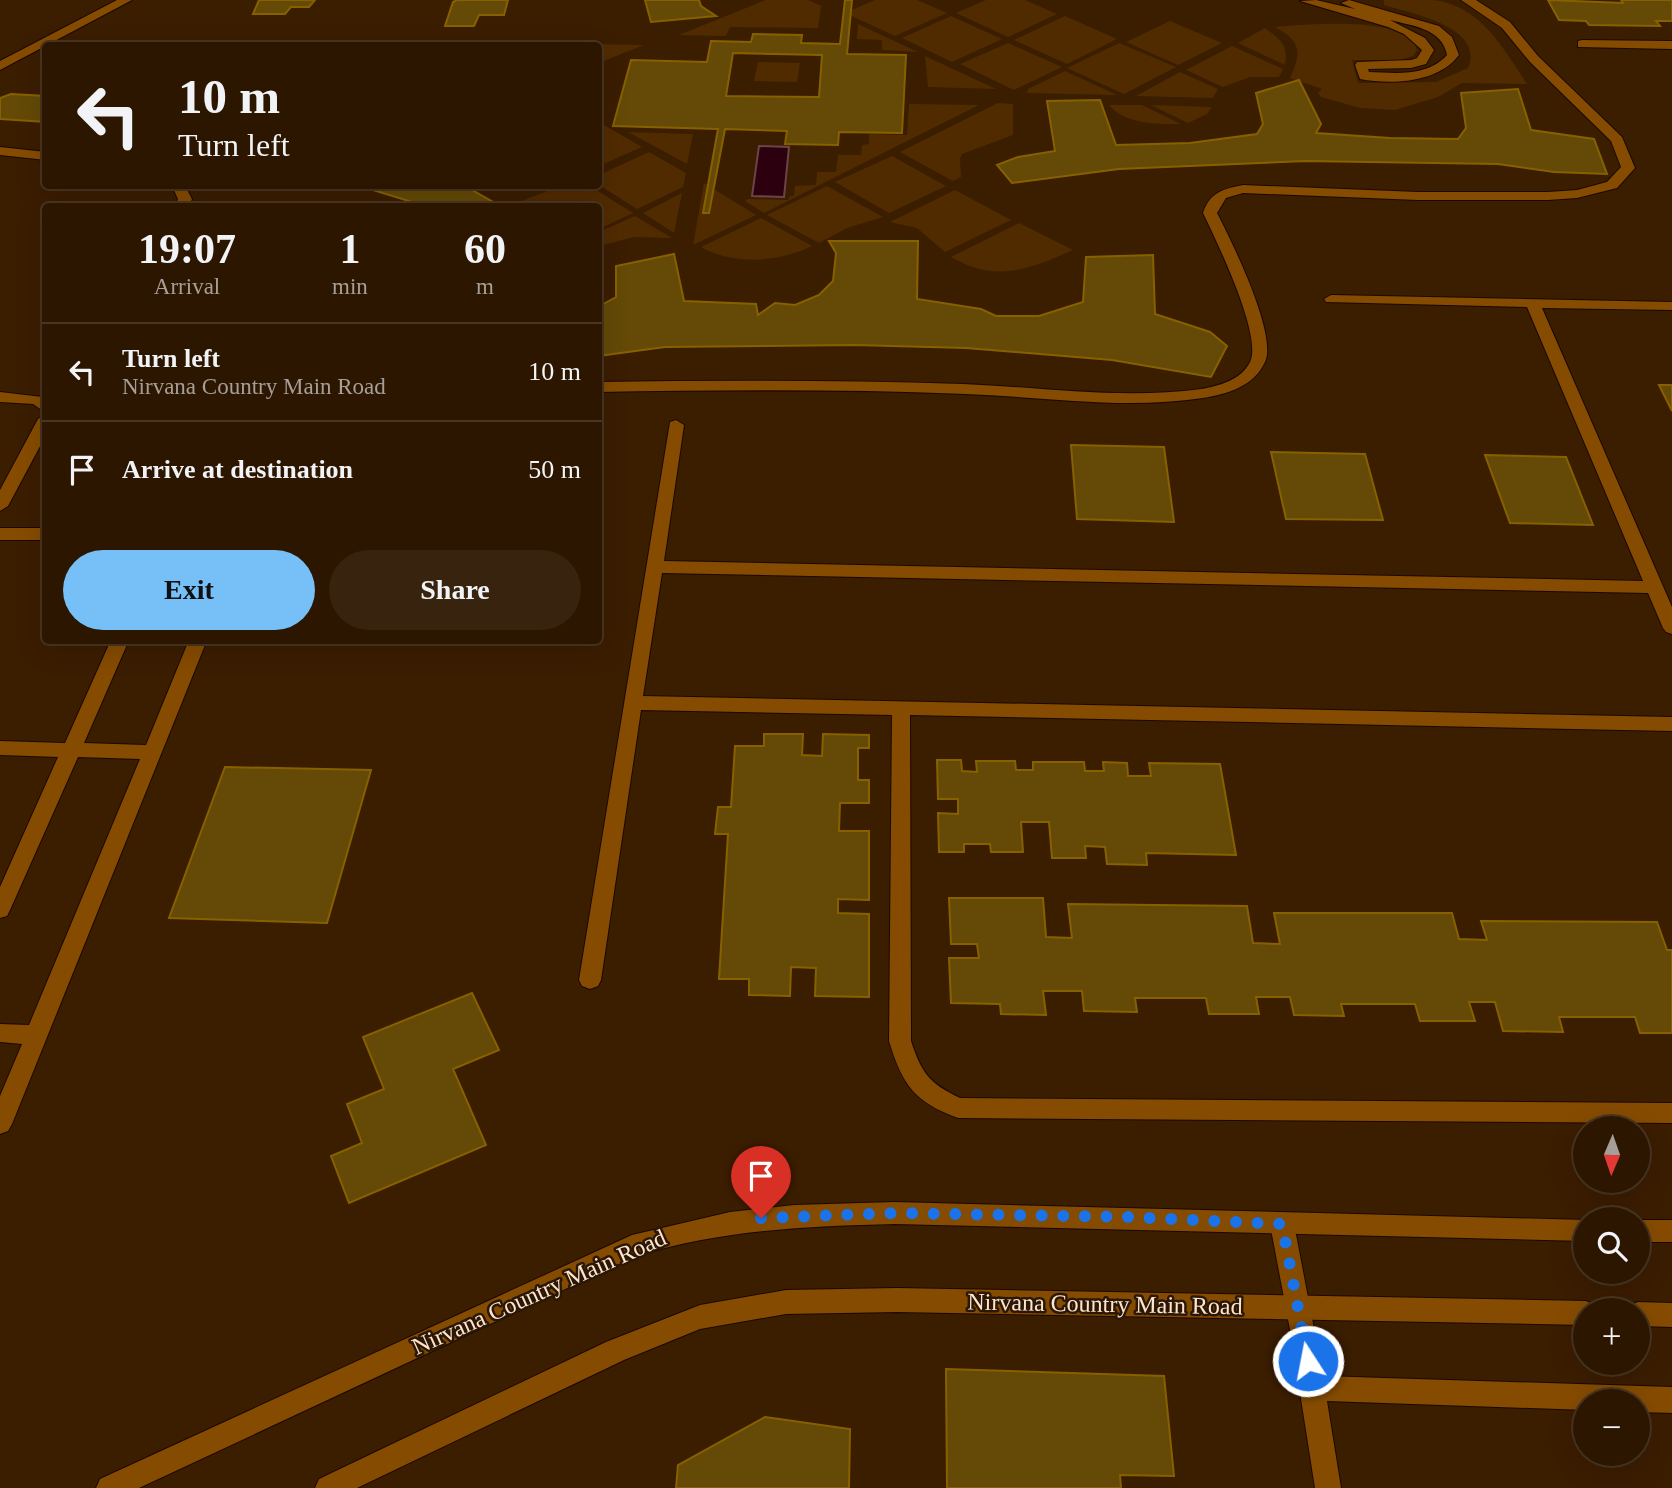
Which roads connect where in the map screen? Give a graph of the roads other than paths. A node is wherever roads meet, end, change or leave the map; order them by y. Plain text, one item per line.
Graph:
1 (126, 0) edge
2 (1467, 0) edge
3 (1304, 1) edge
4 (1352, 1) edge
5 (46, 42) edge
6 (42, 44) edge
7 (1582, 44) dead end
8 (1672, 45) edge
9 (0, 66) edge
10 (0, 151) edge
11 (42, 156) edge
12 (1331, 299) dead end
13 (1533, 303) junction
14 (1672, 306) edge
15 (602, 387) edge
16 (0, 397) edge
17 (42, 404) edge
18 (676, 425) dead end
19 (42, 427) edge
20 (0, 506) edge
21 (0, 534) edge
22 (42, 534) edge
23 (654, 567) junction
24 (1654, 587) junction
25 (1672, 628) edge
26 (118, 644) edge
27 (196, 644) edge
28 (633, 703) junction
29 (901, 709) junction
30 (1672, 724) edge
31 (0, 748) edge
32 (71, 750) junction
33 (152, 752) junction
34 (0, 910) edge
35 (590, 981) dead end
36 (0, 1033) edge
37 (36, 1035) junction
38 (1672, 1113) edge
39 (0, 1124) edge
40 (1282, 1224) junction
41 (1573, 1230) edge
42 (1650, 1231) edge
43 (1672, 1231) edge
44 (1297, 1307) junction
45 (1573, 1313) edge
46 (1650, 1314) edge
47 (1672, 1315) edge
48 (1313, 1388) junction
49 (1672, 1400) edge
50 (109, 1488) edge
51 (328, 1488) edge
52 (1328, 1488) edge

1 - 5 street
2 - 15 street
3 - 4 street
3 - 4 street
6 - 9 street
7 - 8 street
10 - 11 street
12 - 13 street
13 - 14 street
13 - 24 street
16 - 17 street
18 - 23 street
19 - 20 street
21 - 22 street
23 - 24 street
23 - 28 street
24 - 25 street
26 - 32 street
27 - 33 street
28 - 29 street
28 - 35 street
29 - 30 street
29 - 38 street
31 - 32 street
32 - 33 street
32 - 34 street
33 - 37 street
36 - 37 street
37 - 39 street
40 - 41 street, Nirvana Country Main Road
40 - 44 street
40 - 50 street, Nirvana Country Main Road
42 - 43 street
44 - 45 street, Nirvana Country Main Road
44 - 48 street
44 - 51 street, Nirvana Country Main Road
46 - 47 street
48 - 49 street
48 - 52 street

